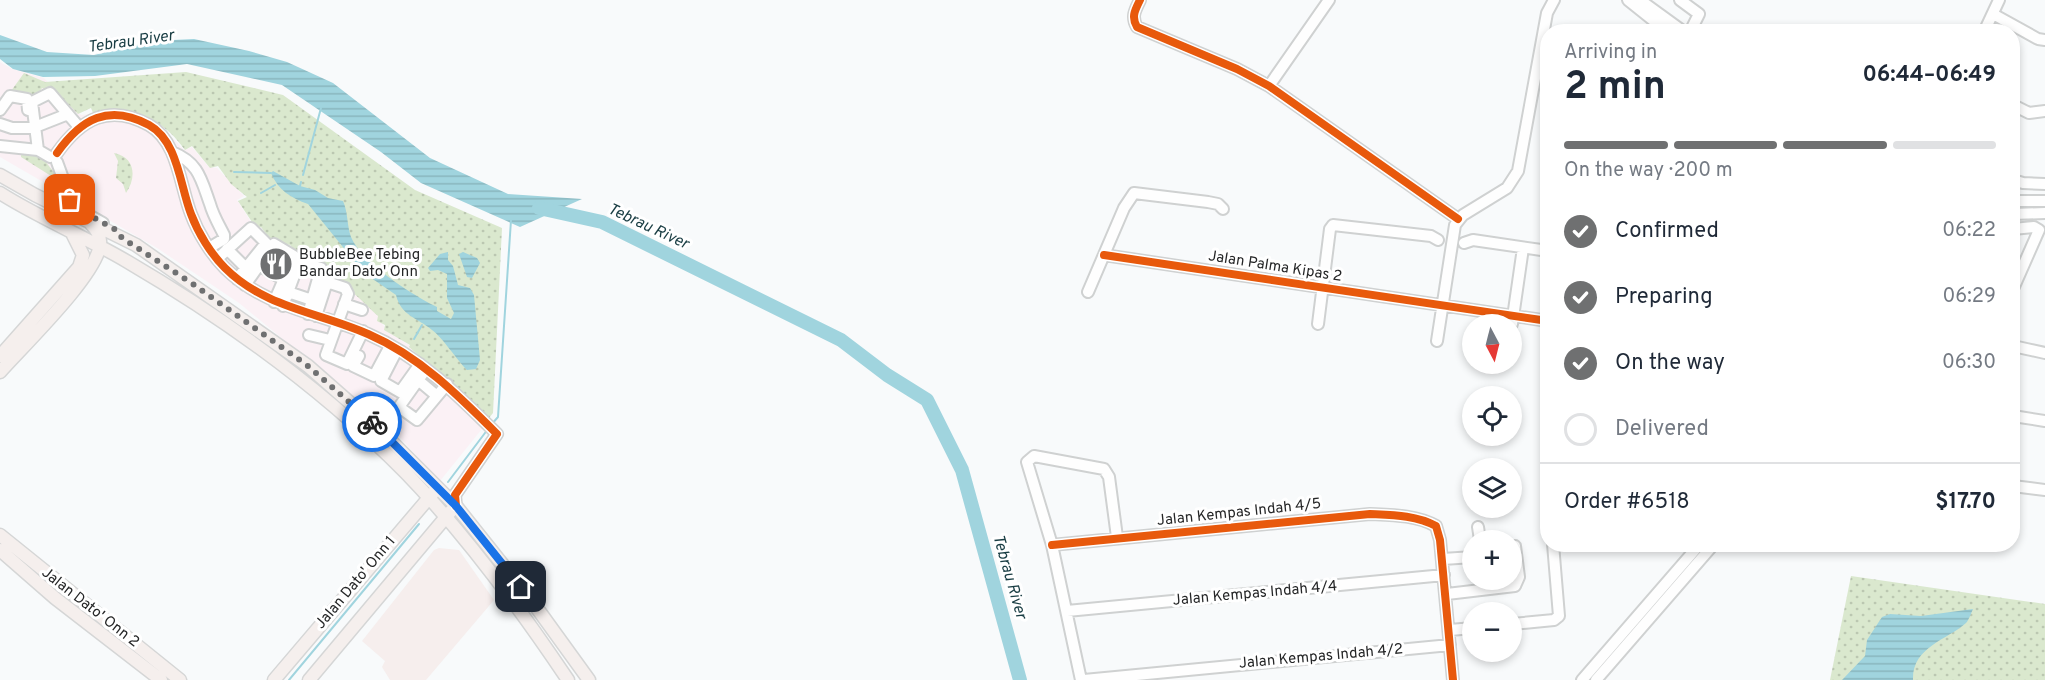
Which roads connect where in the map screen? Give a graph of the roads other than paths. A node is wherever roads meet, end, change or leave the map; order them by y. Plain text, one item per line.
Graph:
1 (1140, 0) edge
2 (1329, 0) edge
3 (1554, 0) edge
4 (1628, 0) edge
5 (1640, 0) edge
6 (1680, 0) edge
7 (1999, 0) edge
8 (1993, 14) junction
9 (1545, 24) edge
10 (1658, 24) edge
11 (1673, 24) edge
12 (1694, 24) edge
13 (1988, 24) edge
14 (2011, 24) edge
15 (2020, 29) edge
16 (2045, 40) edge
17 (1540, 51) edge
18 (1269, 86) junction
19 (2020, 108) edge
20 (0, 110) edge
21 (2045, 111) edge
22 (68, 114) junction
23 (0, 124) edge
24 (78, 126) junction
25 (33, 128) junction
26 (0, 146) edge
27 (35, 149) junction
28 (172, 152) junction
29 (55, 157) junction
30 (0, 175) edge
31 (2020, 182) edge
32 (2045, 183) edge
33 (0, 193) edge
34 (2020, 201) edge
35 (2045, 201) edge
36 (1223, 209) dead end
37 (2045, 213) edge
38 (2020, 214) edge
39 (1458, 219) junction
40 (87, 220) junction
41 (2041, 224) edge
42 (2020, 228) edge
43 (71, 232) junction
44 (122, 238) junction
45 (1438, 240) dead end
46 (1464, 243) dead end
47 (100, 248) junction
48 (209, 248) junction
49 (1523, 248) junction
50 (227, 249) junction
51 (1540, 250) edge
52 (1104, 255) junction
53 (217, 259) junction
54 (127, 261) junction
55 (259, 265) junction
56 (246, 268) junction
57 (91, 269) junction
58 (2020, 273) edge
59 (284, 280) junction
60 (241, 282) junction
61 (1323, 288) junction
62 (288, 292) junction
63 (1088, 292) dead end
64 (312, 300) junction
65 (278, 304) junction
66 (344, 304) junction
67 (1442, 306) junction
68 (362, 310) dead end
69 (1482, 314) edge
70 (1513, 314) edge
71 (312, 315) junction
72 (1522, 320) edge
73 (1540, 321) edge
74 (336, 322) junction
75 (1318, 324) dead end
76 (366, 333) junction
77 (309, 335) dead end
78 (330, 340) junction
79 (1437, 341) dead end
80 (394, 348) junction
81 (2020, 348) edge
82 (2045, 353) edge
83 (0, 356) edge
84 (423, 366) junction
85 (0, 372) edge
86 (418, 380) junction
87 (447, 384) junction
88 (437, 396) junction
89 (2020, 418) edge
90 (2045, 421) edge
91 (404, 472) junction
92 (438, 487) junction
93 (2020, 487) edge
94 (2045, 490) edge
95 (429, 498) junction
96 (456, 506) junction
97 (446, 517) junction
98 (409, 521) junction
99 (1478, 527) dead end
100 (1478, 530) edge
101 (0, 535) edge
102 (1117, 537) junction
103 (424, 541) junction
104 (1052, 545) junction
105 (471, 548) junction
106 (0, 550) edge
107 (1554, 552) edge
108 (1694, 552) edge
109 (1706, 552) edge
110 (1462, 558) edge
111 (1443, 559) junction
112 (1444, 575) junction
113 (1481, 590) edge
114 (1447, 594) junction
115 (1067, 611) junction
116 (1647, 614) junction
117 (1522, 623) edge
118 (1462, 629) edge
119 (1450, 630) junction
120 (1450, 645) junction
121 (161, 680) edge
122 (180, 680) edge
123 (274, 680) edge
124 (309, 680) edge
125 (568, 680) edge
126 (588, 680) edge
127 (1083, 680) edge
128 (1453, 680) edge
129 (1582, 680) edge
130 (1596, 680) edge

1 - 18 street
2 - 18 street
3 - 9 street
4 - 10 street
5 - 11 street
6 - 12 street
7 - 8 street
8 - 13 street
8 - 14 street
15 - 16 street
17 - 39 street
18 - 39 street
19 - 21 street
20 - 25 street
22 - 24 street
22 - 25 street
22 - 25 street
23 - 25 street
24 - 28 street
24 - 29 street
25 - 27 street
26 - 27 street
27 - 29 street
28 - 48 street
28 - 48 street
29 - 44 street
30 - 40 main road
31 - 32 street
33 - 43 main road
34 - 35 street
36 - 52 street
37 - 38 street
39 - 67 street
40 - 44 main road
40 - 47 main road
41 - 42 street
41 - 58 street
43 - 47 main road
43 - 83 main road
44 - 92 main road
45 - 61 street
46 - 49 street
47 - 54 main road
47 - 57 main road
48 - 53 street
49 - 51 street
49 - 70 street
50 - 53 street
50 - 56 street
50 - 56 street
52 - 61 street, Jalan Palma Kipas 2
52 - 63 street
53 - 60 street
54 - 57 main road
54 - 91 main road
55 - 59 street
55 - 59 street
55 - 60 street
56 - 60 street
57 - 85 main road
59 - 65 street
60 - 65 street
61 - 67 street, Jalan Palma Kipas 2
61 - 75 street
62 - 64 street
62 - 64 street
62 - 65 street
64 - 71 street
65 - 71 street
66 - 68 street
66 - 71 street
66 - 74 street
67 - 69 street, Jalan Palma Kipas 2
67 - 79 street
71 - 74 street
72 - 73 street, Jalan Palma Kipas 2
74 - 76 street
74 - 78 street
76 - 78 street
76 - 80 street
76 - 80 street
77 - 78 street
80 - 84 street
80 - 84 street
81 - 82 street
84 - 86 street
84 - 87 street
86 - 88 street
86 - 88 street
87 - 88 street
87 - 96 street
89 - 90 street
91 - 95 main road
91 - 98 main road
92 - 95 main road, Jalan Dato' Onn 1
92 - 96 main road
93 - 94 street
95 - 97 main road
95 - 98 main road, Jalan Dato' Onn 1
96 - 97 main road, Jalan Dato' Onn 1
96 - 126 main road
97 - 103 main road, Jalan Dato' Onn 1
97 - 105 main road
98 - 123 main road, Jalan Dato' Onn 1
99 - 100 street
101 - 122 main road, Jalan Dato' Onn 2
102 - 104 street, Jalan Kempas Indah 4/5
102 - 104 street
102 - 111 street, Jalan Kempas Indah 4/5
103 - 105 main road
103 - 124 main road, Jalan Dato' Onn 1
104 - 115 street
105 - 125 main road
106 - 121 main road, Jalan Dato' Onn 2
107 - 117 street
108 - 116 street
109 - 116 street
110 - 111 street
111 - 112 street
112 - 114 street
112 - 115 street, Jalan Kempas Indah 4/4
113 - 114 street
114 - 119 street
115 - 127 street
116 - 129 street
116 - 130 street
118 - 119 street
119 - 120 street
120 - 127 street, Jalan Kempas Indah 4/2
120 - 128 street

